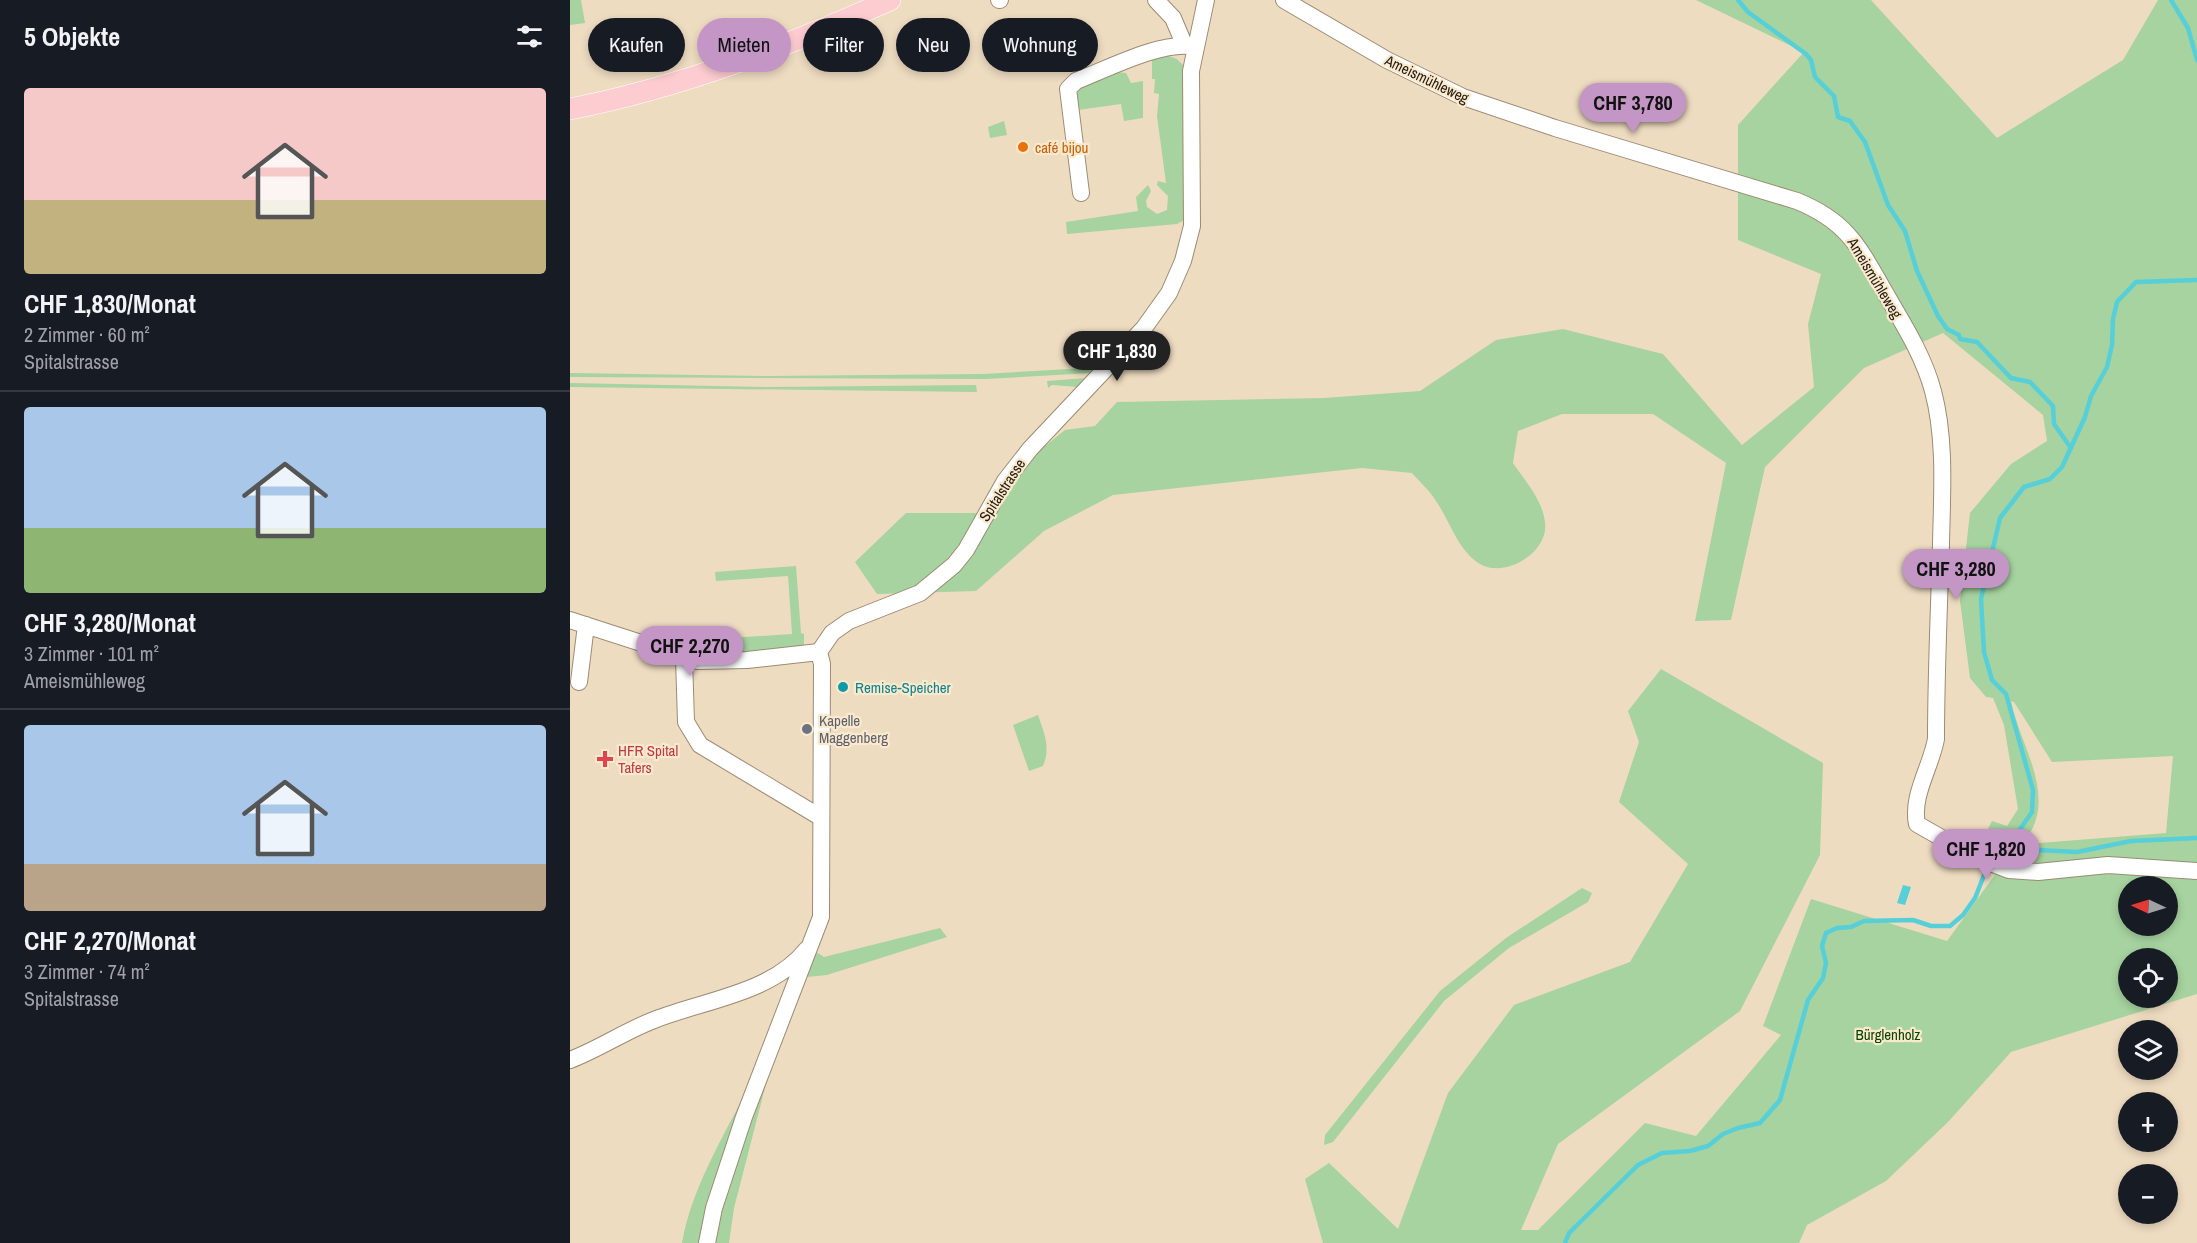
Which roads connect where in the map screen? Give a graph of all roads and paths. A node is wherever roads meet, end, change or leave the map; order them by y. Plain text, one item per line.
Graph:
1 (890, 0) edge
2 (1156, 0) edge
3 (1206, 0) edge
4 (1284, 0) edge
5 (1190, 45) junction
6 (570, 109) edge
7 (1081, 193) dead end
8 (578, 623) edge
9 (819, 652) junction
10 (684, 658) junction
11 (579, 682) dead end
12 (820, 817) junction
13 (2197, 872) edge
14 (812, 943) junction
15 (570, 1060) edge
16 (707, 1243) edge

1 - 6 main road
2 - 5 street, Spitalstrasse
3 - 5 street, Spitalstrasse
4 - 13 street, Ameismühleweg
5 - 7 street
5 - 9 street, Spitalstrasse
8 - 10 street
8 - 11 street
9 - 10 street
9 - 12 street
10 - 12 street
12 - 14 street
14 - 15 street
14 - 16 street

